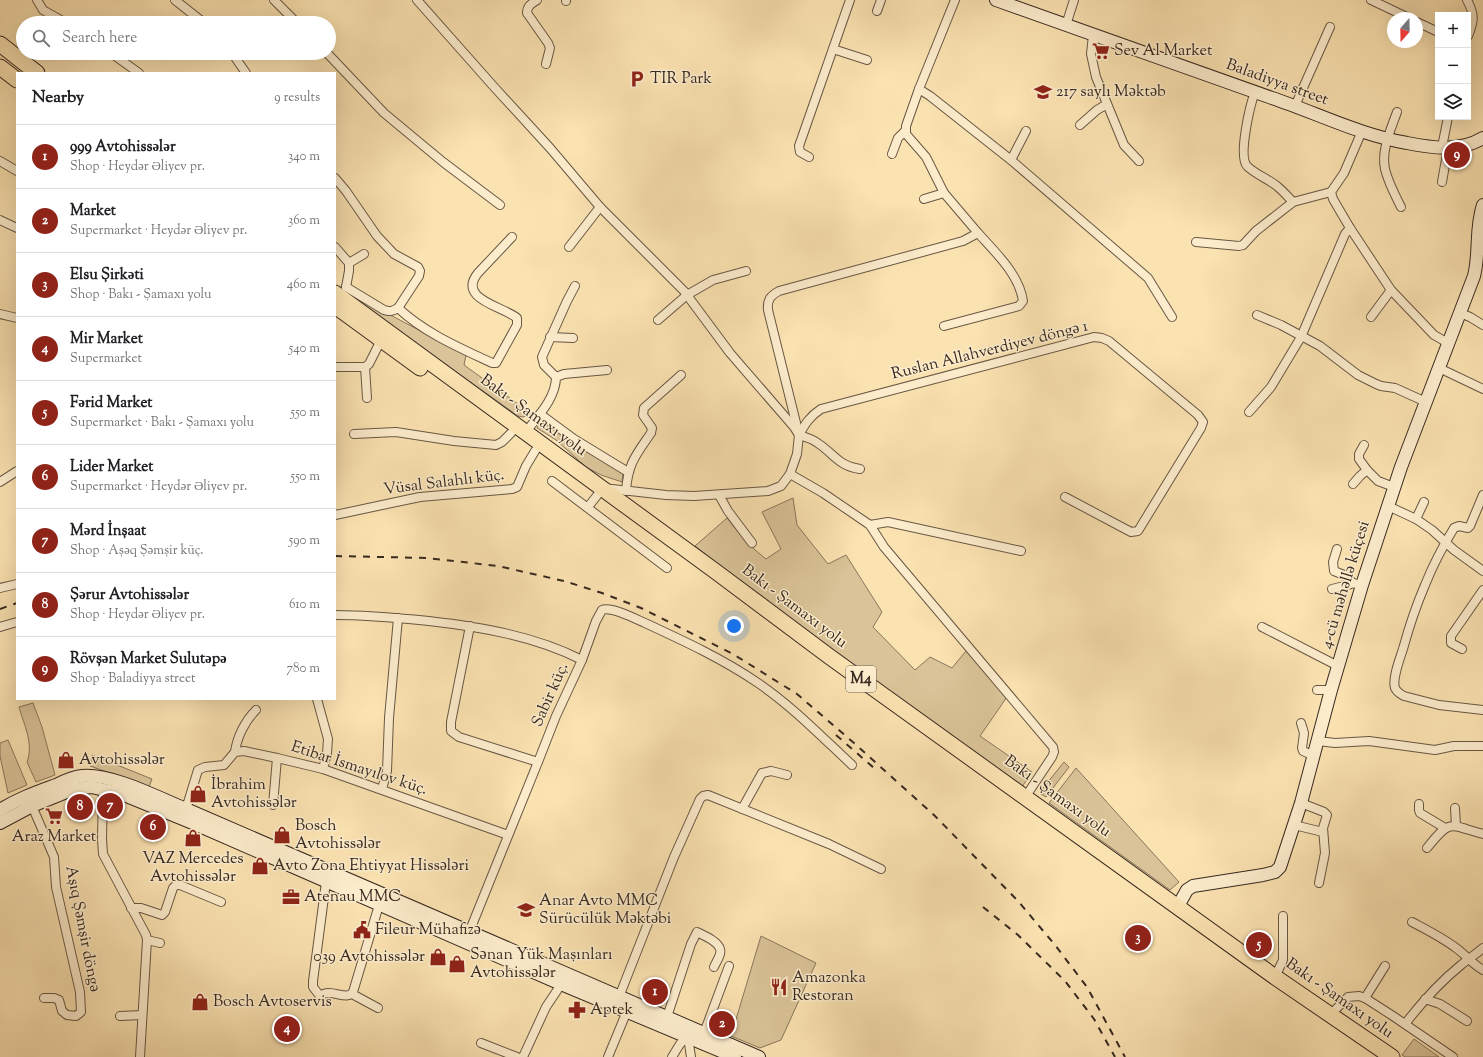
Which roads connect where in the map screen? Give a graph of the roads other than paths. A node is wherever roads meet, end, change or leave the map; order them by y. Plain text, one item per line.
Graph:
1 (37, 0) edge
2 (175, 0) edge
3 (274, 0) edge
4 (418, 0) edge
5 (537, 0) edge
6 (850, 0) edge
7 (881, 0) edge
8 (955, 0) edge
9 (996, 0) edge
10 (1074, 0) edge
11 (1371, 0) edge
12 (1467, 0) edge
13 (877, 11) dead end
14 (1396, 12) edge
15 (54, 16) edge
16 (195, 16) edge
17 (290, 16) edge
18 (1066, 25) junction
19 (1423, 25) edge
20 (1330, 27) dead end
21 (1471, 28) edge
22 (1435, 31) edge
23 (1093, 35) junction
24 (0, 44) edge
25 (833, 49) junction
26 (0, 56) edge
27 (16, 57) edge
28 (20, 60) edge
29 (121, 60) edge
30 (237, 60) edge
31 (334, 60) edge
32 (868, 60) dead end
33 (546, 64) dead end
34 (0, 67) edge
35 (21, 72) edge
36 (36, 72) edge
37 (138, 72) edge
38 (245, 72) edge
39 (16, 79) edge
40 (919, 89) junction
41 (1255, 92) junction
42 (1107, 104) junction
43 (1295, 106) junction
44 (1397, 112) dead end
45 (1448, 120) edge
46 (1080, 125) dead end
47 (905, 131) junction
48 (1026, 131) dead end
49 (1362, 131) junction
50 (1483, 138) edge
51 (1387, 139) junction
52 (1445, 148) junction
53 (892, 154) dead end
54 (809, 157) dead end
55 (1011, 160) junction
56 (0, 161) edge
57 (1139, 161) dead end
58 (16, 170) edge
59 (336, 179) edge
60 (1442, 182) dead end
61 (1331, 192) junction
62 (944, 193) junction
63 (924, 199) dead end
64 (1293, 202) junction
65 (500, 205) dead end
66 (1483, 205) edge
67 (600, 207) junction
68 (1401, 207) dead end
69 (0, 220) edge
70 (16, 228) edge
71 (1350, 228) junction
72 (978, 233) junction
73 (512, 237) dead end
74 (1196, 242) dead end
75 (569, 247) dead end
76 (336, 248) edge
77 (364, 254) dead end
78 (349, 263) junction
79 (1480, 269) edge
80 (746, 271) dead end
81 (575, 286) dead end
82 (1391, 290) junction
83 (339, 295) edge
84 (686, 295) junction
85 (398, 308) junction
86 (1460, 313) junction
87 (0, 314) edge
88 (1257, 315) dead end
89 (1172, 317) dead end
90 (1371, 317) dead end
91 (16, 318) edge
92 (658, 320) dead end
93 (1483, 325) edge
94 (944, 326) dead end
95 (1301, 336) junction
96 (550, 337) junction
97 (573, 338) dead end
98 (381, 340) junction
99 (1448, 343) junction
100 (336, 367) edge
101 (365, 367) junction
102 (1439, 368) junction
103 (607, 370) dead end
104 (681, 375) dead end
105 (556, 377) junction
106 (1483, 389) edge
107 (367, 398) dead end
108 (1426, 402) junction
109 (1249, 412) dead end
110 (540, 414) junction
111 (518, 433) junction
112 (354, 434) dead end
113 (799, 435) junction
114 (1364, 445) dead end
115 (535, 451) junction
116 (860, 469) dead end
117 (1367, 470) junction
118 (16, 472) edge
119 (628, 472) junction
120 (790, 474) junction
121 (552, 481) dead end
122 (0, 482) edge
123 (1353, 484) dead end
124 (1394, 487) junction
125 (626, 491) junction
126 (719, 495) junction
127 (1483, 495) edge
128 (595, 497) junction
129 (1064, 497) dead end
130 (1424, 502) dead end
131 (1388, 506) junction
132 (336, 515) edge
133 (1416, 519) junction
134 (870, 526) junction
135 (1446, 542) junction
136 (752, 543) dead end
137 (1337, 550) dead end
138 (1021, 551) dead end
139 (668, 568) dead end
140 (1483, 571) edge
141 (16, 584) edge
142 (1357, 584) junction
143 (0, 588) edge
144 (1332, 589) dead end
145 (1483, 590) edge
146 (336, 615) edge
147 (398, 618) junction
148 (16, 622) edge
149 (470, 626) junction
150 (0, 627) edge
151 (1262, 627) dead end
152 (1462, 650) dead end
153 (582, 660) junction
154 (1338, 666) junction
155 (1317, 690) dead end
156 (1331, 690) junction
157 (317, 700) edge
158 (256, 710) dead end
159 (1483, 710) edge
160 (1301, 723) dead end
161 (1318, 742) junction
162 (1483, 746) edge
163 (235, 752) junction
164 (1314, 756) junction
165 (277, 758) junction
166 (538, 762) junction
167 (852, 765) dead end
168 (323, 769) junction
169 (787, 775) dead end
170 (103, 789) junction
171 (382, 789) junction
172 (1026, 796) junction
173 (35, 801) junction
174 (1301, 803) junction
175 (1419, 804) dead end
176 (273, 805) dead end
177 (1455, 808) dead end
178 (186, 809) junction
179 (742, 809) junction
180 (0, 810) edge
181 (0, 823) edge
182 (1294, 825) junction
183 (1456, 826) junction
184 (1445, 828) junction
185 (1323, 832) junction
186 (1483, 834) edge
187 (508, 835) junction
188 (1427, 848) dead end
189 (881, 869) dead end
190 (326, 882) junction
191 (1320, 883) dead end
192 (221, 902) dead end
193 (379, 905) junction
194 (1178, 906) junction
195 (130, 908) junction
196 (1283, 916) dead end
197 (1412, 922) dead end
198 (467, 937) junction
199 (147, 940) junction
200 (160, 943) dead end
201 (1483, 948) edge
202 (1468, 960) junction
203 (729, 966) dead end
204 (1385, 966) dead end
205 (714, 967) dead end
206 (1483, 970) edge
207 (1275, 977) junction
208 (564, 980) junction
209 (352, 994) junction
210 (619, 997) junction
211 (44, 998) dead end
212 (1365, 998) junction
213 (1425, 999) junction
214 (378, 1008) dead end
215 (627, 1011) junction
216 (142, 1015) junction
217 (1330, 1015) junction
218 (120, 1016) dead end
219 (667, 1017) junction
220 (1467, 1021) dead end
221 (1406, 1024) junction
222 (690, 1032) junction
223 (704, 1033) junction
224 (482, 1043) dead end
225 (140, 1057) edge
226 (517, 1057) edge
227 (523, 1057) edge
228 (608, 1057) edge
229 (672, 1057) edge
230 (691, 1057) edge
231 (735, 1057) edge
232 (759, 1057) edge
233 (1374, 1057) edge
234 (1392, 1057) edge
235 (1454, 1057) edge

1 - 15 street
2 - 16 street
3 - 17 street
4 - 67 street
5 - 33 street
6 - 25 street
7 - 13 street
8 - 40 street
9 - 18 main road, Baladiyya street
10 - 18 street
11 - 14 street
12 - 21 street
18 - 23 main road, Baladiyya street
19 - 22 street
20 - 43 street
23 - 41 main road, Baladiyya street
23 - 42 street
24 - 27 highway
25 - 32 street
25 - 54 street
26 - 35 highway
28 - 36 highway
29 - 37 street
30 - 38 street
31 - 65 street
34 - 39 highway
40 - 47 street
40 - 55 street
41 - 43 main road, Baladiyya street
41 - 64 street
42 - 46 street
42 - 57 street
43 - 49 main road, Baladiyya street
44 - 51 street
45 - 52 street
47 - 53 street
47 - 62 street
48 - 55 street
49 - 51 main road, Baladiyya street
49 - 61 street
50 - 52 main road, Baladiyya street
51 - 52 main road, Baladiyya street
51 - 68 street
52 - 60 street
55 - 89 street
56 - 58 street
59 - 85 street
61 - 64 street
61 - 71 street
62 - 63 street
62 - 72 street
64 - 74 street
66 - 79 main road, 4-cü məhəllə küçesi
67 - 75 street
67 - 84 street
69 - 70 street
71 - 82 street
71 - 95 street
72 - 94 street
72 - 113 street
73 - 85 street
76 - 78 street
77 - 78 street
78 - 83 street
79 - 86 main road, 4-cü məhəllə küçesi
80 - 84 street
81 - 96 street
82 - 90 street
82 - 99 street
83 - 85 street
83 - 98 highway, Bakı - Şamaxı yolu / M4
83 - 111 highway, Bakı - Şamaxı yolu / M4
84 - 92 street
84 - 113 street
86 - 93 street
86 - 99 main road, 4-cü məhəllə küçesi
87 - 91 street
88 - 95 street
95 - 108 street
95 - 109 street
96 - 97 street
96 - 105 street
98 - 101 street
98 - 111 highway, Bakı - Şamaxı yolu / M4
99 - 102 main road, 4-cü məhəllə küçesi
100 - 101 street
101 - 107 street
102 - 106 street
102 - 108 main road, 4-cü məhəllə küçesi
103 - 105 street
104 - 119 street
105 - 110 street, Vüsal Salahlı küç.
108 - 124 main road, 4-cü məhəllə küçesi
110 - 111 street, Vüsal Salahlı küç.
110 - 119 street
111 - 112 street, Vüsal Salahlı küç.
111 - 115 highway, Bakı - Şamaxı yolu / M4
111 - 128 highway, Bakı - Şamaxı yolu / M4
113 - 116 street
113 - 120 street
113 - 129 street, Ruslan Allahverdiyev döngə 1
114 - 117 street
115 - 128 highway, Bakı - Şamaxı yolu / M4
115 - 132 street, Vüsal Salahlı küç.
117 - 123 street
117 - 124 street
118 - 122 street
119 - 125 street
120 - 126 street
120 - 134 street
121 - 128 street
124 - 131 main road, 4-cü məhəllə küçesi
125 - 126 street
125 - 128 street
126 - 136 street
127 - 135 street
128 - 139 street
128 - 172 highway, Bakı - Şamaxı yolu / M4
128 - 233 highway, Bakı - Şamaxı yolu / M4
130 - 133 street
131 - 133 street
131 - 142 main road, 4-cü məhəllə küçesi
133 - 135 street
134 - 138 street
134 - 172 street
135 - 140 street
135 - 159 street
137 - 142 street
141 - 143 street
142 - 144 street
142 - 154 main road, 4-cü məhəllə küçesi
145 - 152 street
146 - 147 street, Sabir küç.
147 - 149 street, Sabir küç.
147 - 171 street
148 - 150 street
149 - 153 street, Sabir küç.
149 - 166 street
151 - 154 street
153 - 166 street, Sabir küç.
153 - 167 street
154 - 156 main road, 4-cü məhəllə küçesi
155 - 156 street
156 - 161 main road, 4-cü məhəllə küçesi
157 - 168 street
158 - 163 street
160 - 164 street
161 - 162 street
161 - 164 main road, 4-cü məhəllə küçesi
163 - 165 street, Etibar İsmayılov küç.
163 - 178 street
164 - 174 main road, 4-cü məhəllə küçesi
165 - 168 street, Etibar İsmayılov küç.
165 - 176 street
166 - 187 street, Sabir küç.
168 - 171 street, Etibar İsmayılov küç.
169 - 179 street
170 - 173 main road
170 - 190 main road
170 - 195 street
171 - 187 street, Etibar İsmayılov küç.
172 - 194 highway, Bakı - Şamaxı yolu / M4
173 - 178 main road
173 - 180 main road
173 - 181 main road
173 - 211 street, Aşıq Şəmşir döngə
174 - 182 main road, 4-cü məhəllə küçesi
174 - 185 street
175 - 184 street
177 - 183 street
178 - 198 main road
179 - 189 street
179 - 210 street
182 - 185 street
182 - 194 main road, 4-cü məhəllə küçesi
183 - 184 street
183 - 186 street
184 - 188 street
185 - 191 street
187 - 198 street, Sabir küç.
190 - 193 main road
190 - 209 street
192 - 195 street
193 - 198 main road
193 - 209 street
194 - 207 highway, Bakı - Şamaxı yolu / M4
195 - 199 street
196 - 207 street
197 - 202 street
198 - 208 main road
199 - 200 street
199 - 216 street
201 - 202 street
202 - 206 street
202 - 213 street
203 - 223 street
204 - 212 street
205 - 219 street
207 - 217 highway, Bakı - Şamaxı yolu / M4
208 - 210 main road
208 - 215 main road
208 - 227 street
209 - 214 street
210 - 219 main road
212 - 217 street
212 - 221 street
213 - 220 street
213 - 221 street
215 - 222 main road
215 - 228 street
216 - 218 street
216 - 225 street
217 - 234 highway, Bakı - Şamaxı yolu / M4
219 - 222 main road
221 - 235 street
222 - 223 main road
222 - 229 street
222 - 230 street
222 - 231 main road
223 - 232 main road
224 - 226 street

